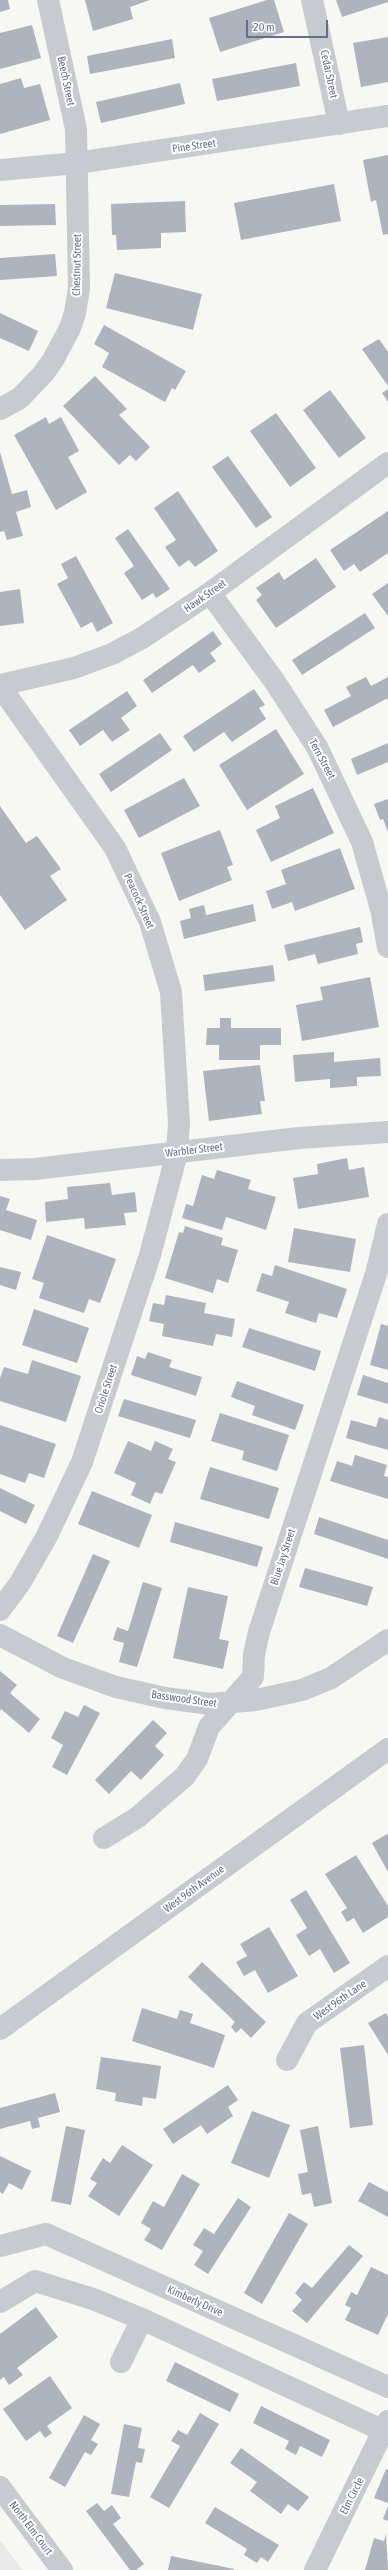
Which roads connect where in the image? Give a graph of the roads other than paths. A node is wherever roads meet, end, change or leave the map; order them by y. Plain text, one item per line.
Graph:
1 (48, 0) edge
2 (312, 0) edge
3 (388, 116) edge
4 (339, 124) junction
5 (77, 163) junction
6 (0, 170) edge
7 (0, 410) edge
8 (388, 463) edge
9 (210, 593) junction
10 (0, 686) edge
11 (388, 947) edge
12 (388, 1132) edge
13 (177, 1153) junction
14 (0, 1170) edge
15 (388, 1224) edge
16 (0, 1610) edge
17 (0, 1635) edge
18 (388, 1640) edge
19 (232, 1703) junction
20 (388, 1749) edge
21 (104, 1838) dead end
22 (388, 1966) edge
23 (0, 2029) edge
24 (287, 2060) dead end
25 (0, 2246) edge
26 (0, 2302) edge
27 (142, 2319) junction
28 (120, 2362) dead end
29 (388, 2387) edge
30 (386, 2426) edge
31 (0, 2487) edge
32 (62, 2570) edge
33 (315, 2570) edge

1 - 5 street, Beech Street
2 - 4 street, Cedar Street
3 - 4 street, Pine Street
4 - 5 street, Pine Street
5 - 6 street, Pine Street
5 - 7 street, Chestnut Street
8 - 9 street, Hawk Street
9 - 10 street, Hawk Street
9 - 11 street, Tern Street
10 - 13 street, Peacock Street
12 - 13 street, Warbler Street
13 - 14 street, Warbler Street
13 - 16 street, Oriole Street
15 - 19 street, Blue Jay Street
17 - 19 street, Basswood Street
18 - 19 street, Basswood Street
19 - 21 street, Blue Jay Street
20 - 23 street, West 96th Avenue
22 - 24 street, West 96th Lane
25 - 29 street, Kimberly Drive
26 - 27 street
27 - 28 street
27 - 30 street
30 - 33 street, Elm Circle
31 - 32 street, North Elm Court

